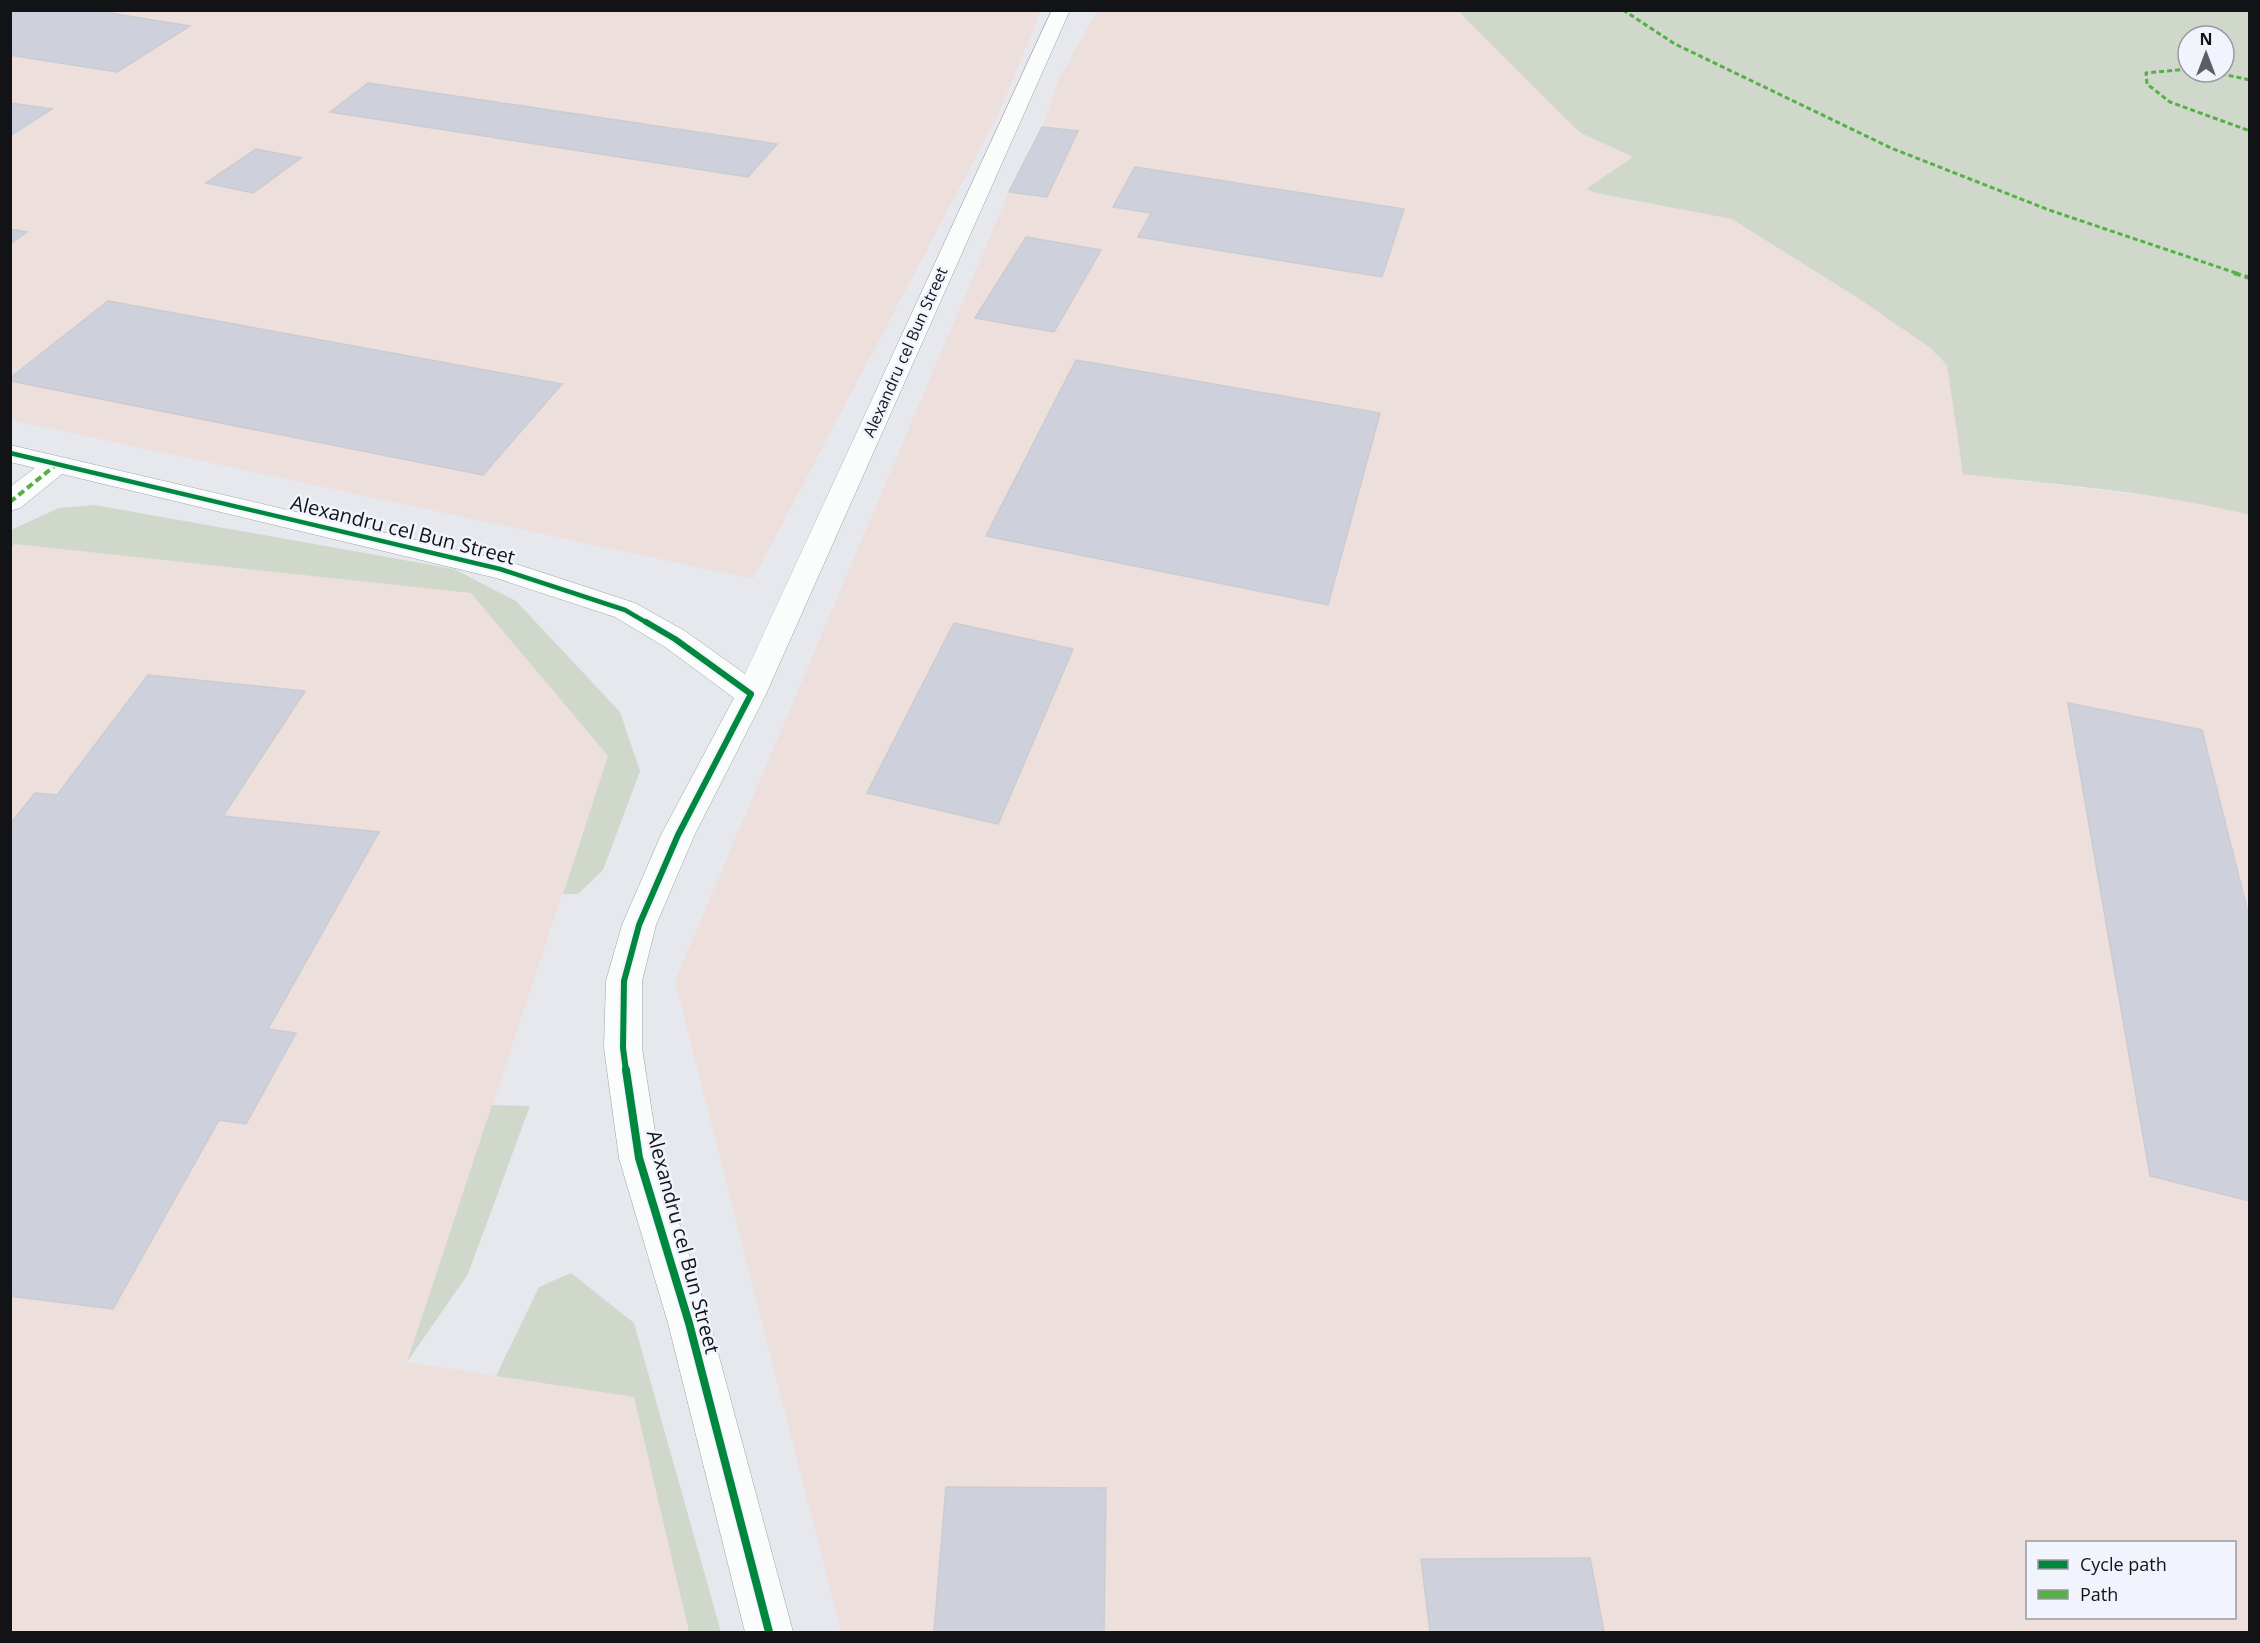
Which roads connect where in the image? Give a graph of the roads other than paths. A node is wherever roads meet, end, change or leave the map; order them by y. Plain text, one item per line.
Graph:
1 (1061, 10) edge
2 (10, 453) edge
3 (57, 464) junction
4 (10, 502) edge
5 (751, 694) junction
6 (770, 1632) edge

1 - 5 street, Alexandru cel Bun Street
2 - 3 street, Alexandru cel Bun Street
3 - 4 street
3 - 5 street, Alexandru cel Bun Street
5 - 6 street, Alexandru cel Bun Street

